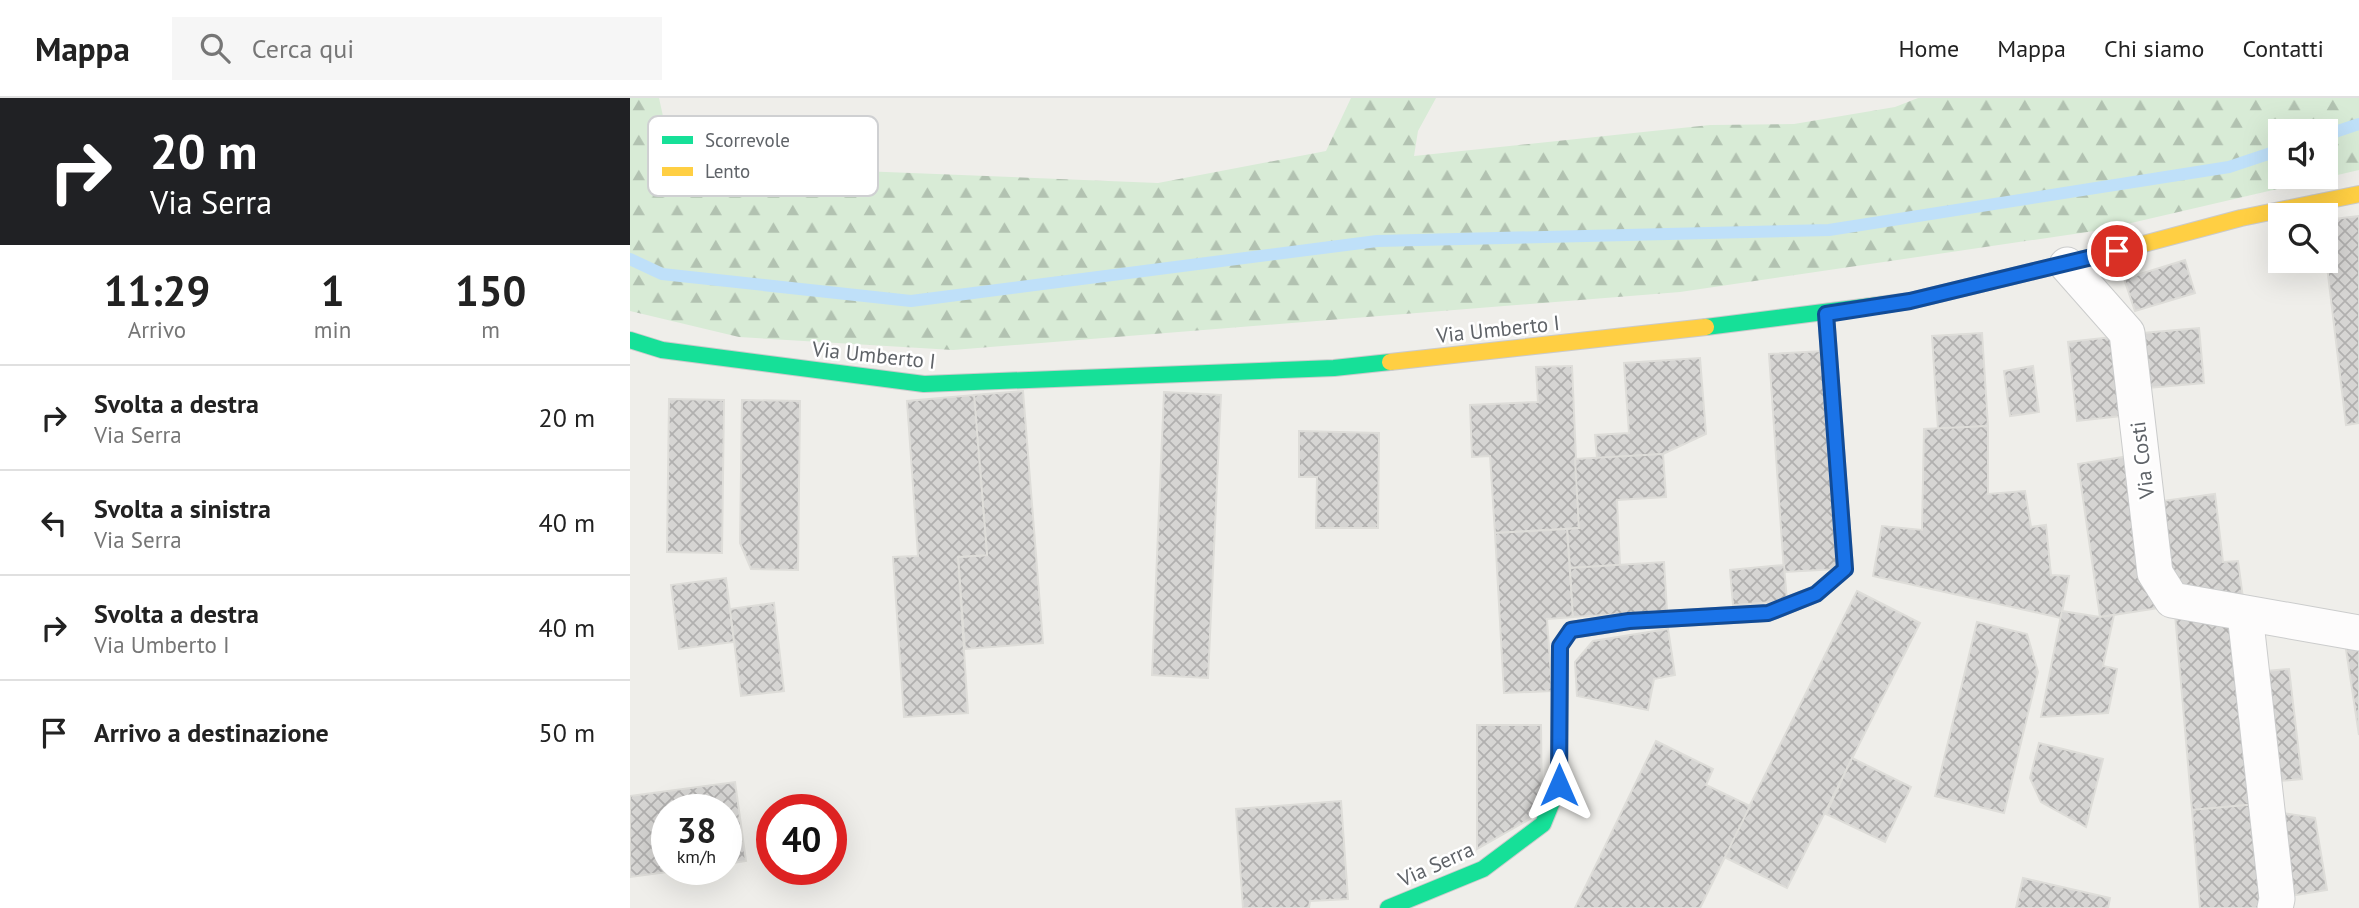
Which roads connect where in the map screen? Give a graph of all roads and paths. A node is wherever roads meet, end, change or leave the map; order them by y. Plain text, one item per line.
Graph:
1 (2359, 194) edge
2 (2067, 265) junction
3 (1826, 314) junction
4 (630, 340) edge
5 (2245, 614) junction
6 (2359, 633) edge
7 (1388, 908) edge
8 (2275, 908) edge

1 - 2 street, Via Umberto I
2 - 3 street, Via Umberto I
2 - 5 street, Via Costi
3 - 4 street, Via Umberto I
3 - 7 street, Via Serra
5 - 6 street, Via Costi
5 - 8 street

